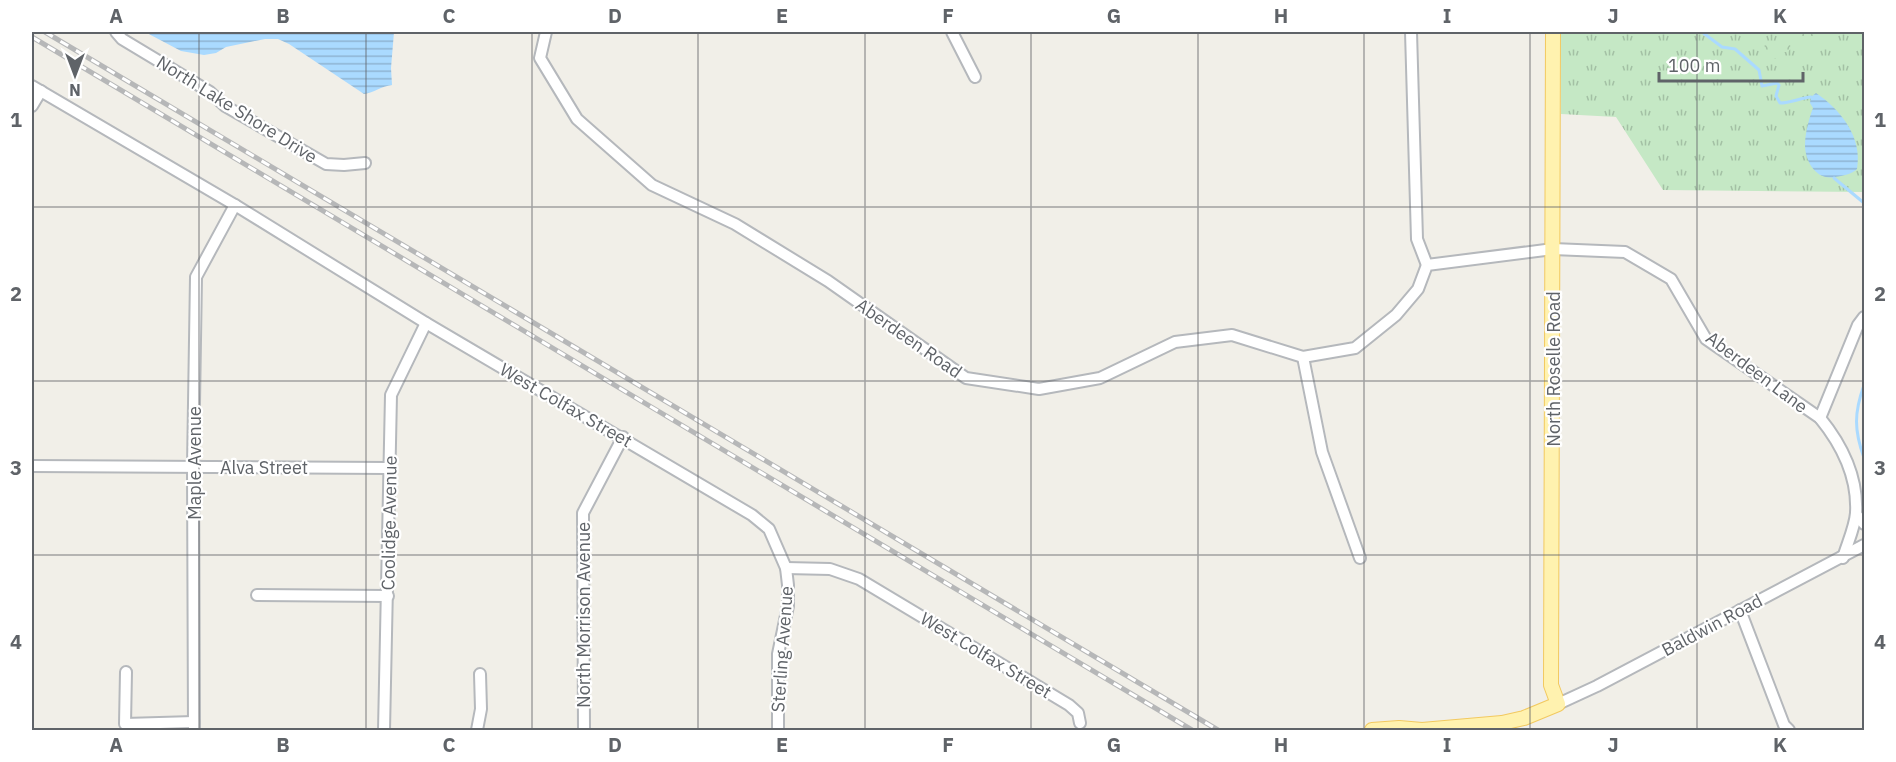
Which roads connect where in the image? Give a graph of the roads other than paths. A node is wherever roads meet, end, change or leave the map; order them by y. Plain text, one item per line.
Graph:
1 (116, 32) edge
2 (546, 32) edge
3 (952, 32) edge
4 (1411, 32) edge
5 (1553, 32) edge
6 (975, 77) dead end
7 (36, 89) edge
8 (32, 106) edge
9 (365, 163) dead end
10 (235, 205) junction
11 (1553, 249) junction
12 (1427, 265) junction
13 (1864, 317) edge
14 (426, 323) junction
15 (1302, 357) junction
16 (1820, 418) junction
17 (623, 437) junction
18 (32, 466) edge
19 (193, 466) junction
20 (389, 468) junction
21 (1856, 514) junction
22 (1864, 524) edge
23 (1864, 545) edge
24 (1360, 558) dead end
25 (1843, 558) junction
26 (786, 568) junction
27 (258, 595) dead end
28 (388, 596) junction
29 (1740, 610) junction
30 (126, 672) dead end
31 (480, 674) dead end
32 (1558, 704) junction
33 (1080, 723) dead end
34 (194, 726) edge
35 (384, 730) edge
36 (477, 730) edge
37 (584, 730) edge
38 (778, 730) edge
39 (1372, 730) edge
40 (1421, 730) edge
41 (1789, 730) edge

1 - 9 street, North Lake Shore Drive
2 - 15 street, Aberdeen Road
3 - 6 street
4 - 12 street
5 - 11 main road, North Roselle Road
7 - 8 street
7 - 10 street, West Colfax Street
10 - 14 street, West Colfax Street
10 - 19 street, Maple Avenue
11 - 12 street
11 - 16 street, Aberdeen Lane
11 - 32 main road, North Roselle Road
12 - 15 street, Aberdeen Road
13 - 16 street
14 - 17 street, West Colfax Street
14 - 20 street, Coolidge Avenue
15 - 24 street
16 - 21 street, Aberdeen Lane
17 - 26 street, West Colfax Street
17 - 37 street, North Morrison Avenue
18 - 19 street, Alva Street
19 - 20 street, Alva Street
19 - 34 street, Maple Avenue
20 - 28 street, Coolidge Avenue
21 - 22 street
21 - 25 street, Aberdeen Lane
23 - 25 street, Baldwin Road
25 - 29 street, Baldwin Road
26 - 33 street, West Colfax Street
26 - 38 street, Sterling Avenue
27 - 28 street
28 - 35 street, Coolidge Avenue
29 - 32 street, Baldwin Road
29 - 41 street
30 - 34 street
31 - 36 street
32 - 40 main road
39 - 40 main road

